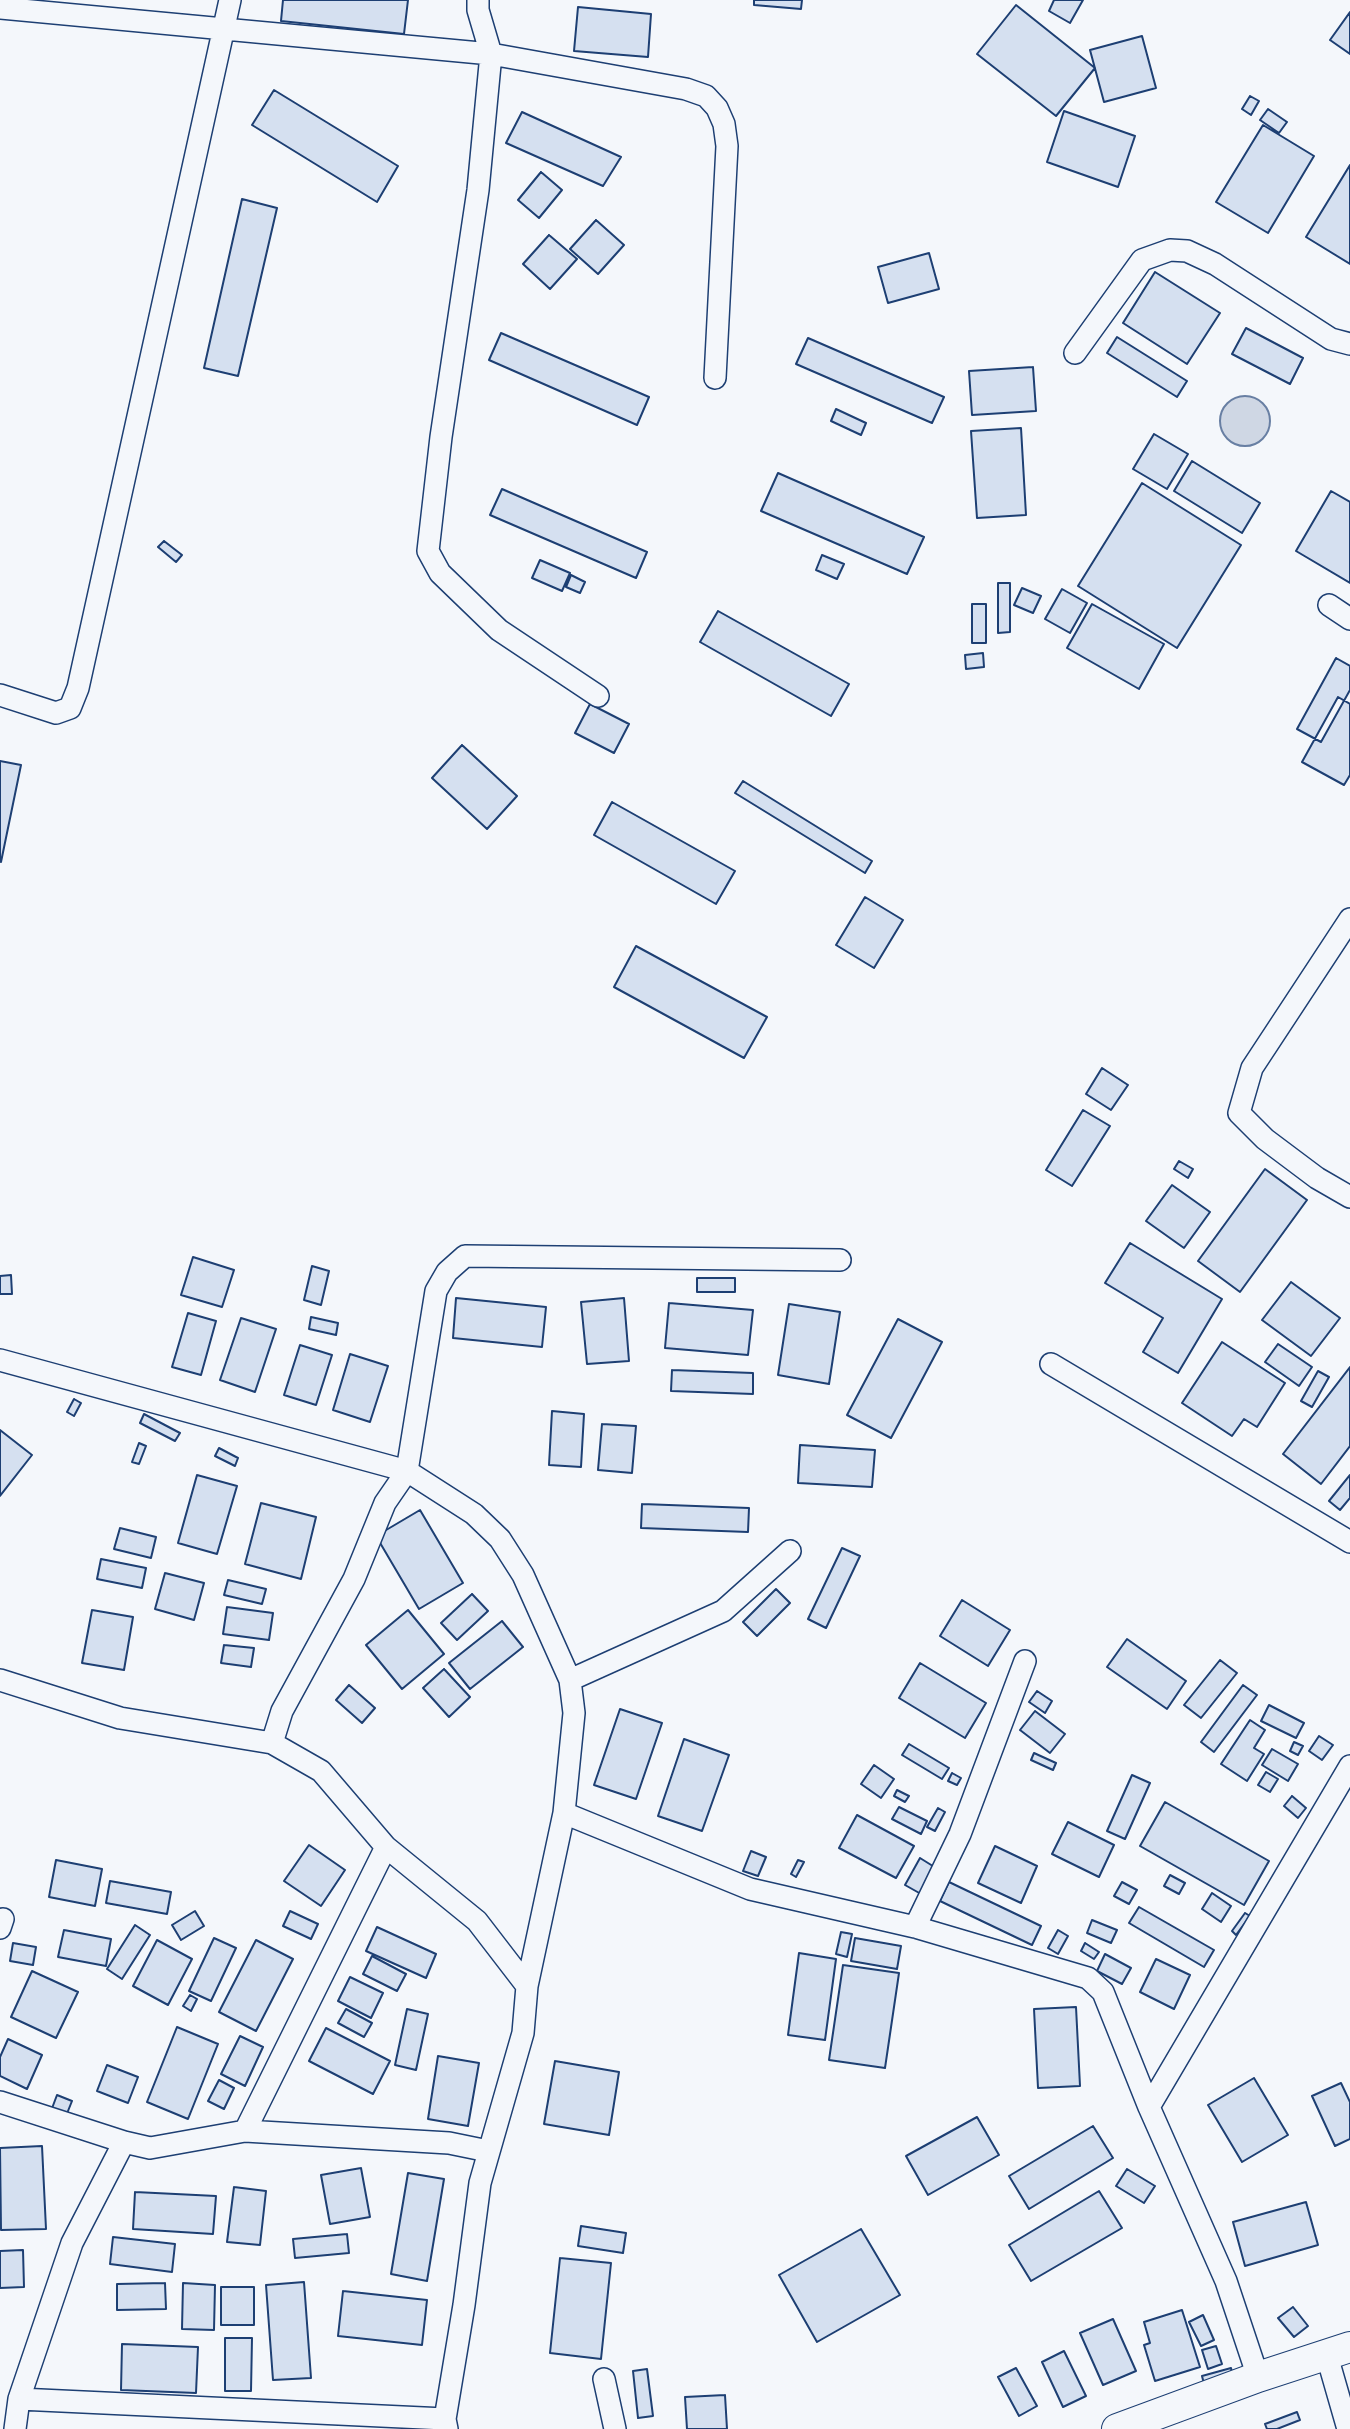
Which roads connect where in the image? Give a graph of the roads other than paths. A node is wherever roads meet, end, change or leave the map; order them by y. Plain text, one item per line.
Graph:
1 (230, 0) edge
2 (478, 0) edge
3 (0, 8) edge
4 (224, 30) junction
5 (491, 54) junction
6 (1350, 344) edge
7 (1075, 353) dead end
8 (715, 379) dead end
9 (1329, 605) dead end
10 (1350, 619) edge
11 (0, 695) edge
12 (598, 696) dead end
13 (1350, 919) edge
14 (1350, 1197) edge
15 (840, 1260) dead end
16 (0, 1360) edge
17 (1051, 1364) dead end
18 (407, 1471) junction
19 (1350, 1542) edge
20 (790, 1551) dead end
21 (1025, 1661) dead end
22 (0, 1680) edge
23 (570, 1680) junction
24 (272, 1743) junction
25 (1350, 1766) edge
26 (565, 1813) junction
27 (386, 1847) junction
28 (915, 1927) junction
29 (527, 1986) junction
30 (0, 2102) edge
31 (1149, 2107) junction
32 (245, 2131) junction
33 (124, 2143) junction
34 (488, 2151) junction
35 (1338, 2351) edge
36 (1258, 2377) junction
37 (604, 2379) dead end
38 (19, 2399) junction
39 (446, 2424) edge
40 (15, 2429) edge
41 (615, 2429) edge
42 (1117, 2429) edge
43 (1348, 2429) edge

1 - 4 street
2 - 5 street
3 - 4 street
4 - 5 street
4 - 11 street
5 - 8 street
5 - 12 street
6 - 7 street
9 - 10 street
13 - 14 street
15 - 18 street
16 - 18 street
17 - 19 street
18 - 23 street
18 - 24 street
20 - 23 street
21 - 28 street
22 - 24 street
23 - 26 street
24 - 27 street
25 - 31 street
26 - 28 street
26 - 29 street
27 - 29 street
27 - 32 street
28 - 31 street
29 - 34 street
30 - 33 street
31 - 36 street
32 - 33 street
32 - 34 street
33 - 38 street
34 - 39 street
35 - 36 street
35 - 43 street
36 - 42 street
37 - 41 street
38 - 39 street
38 - 40 street

